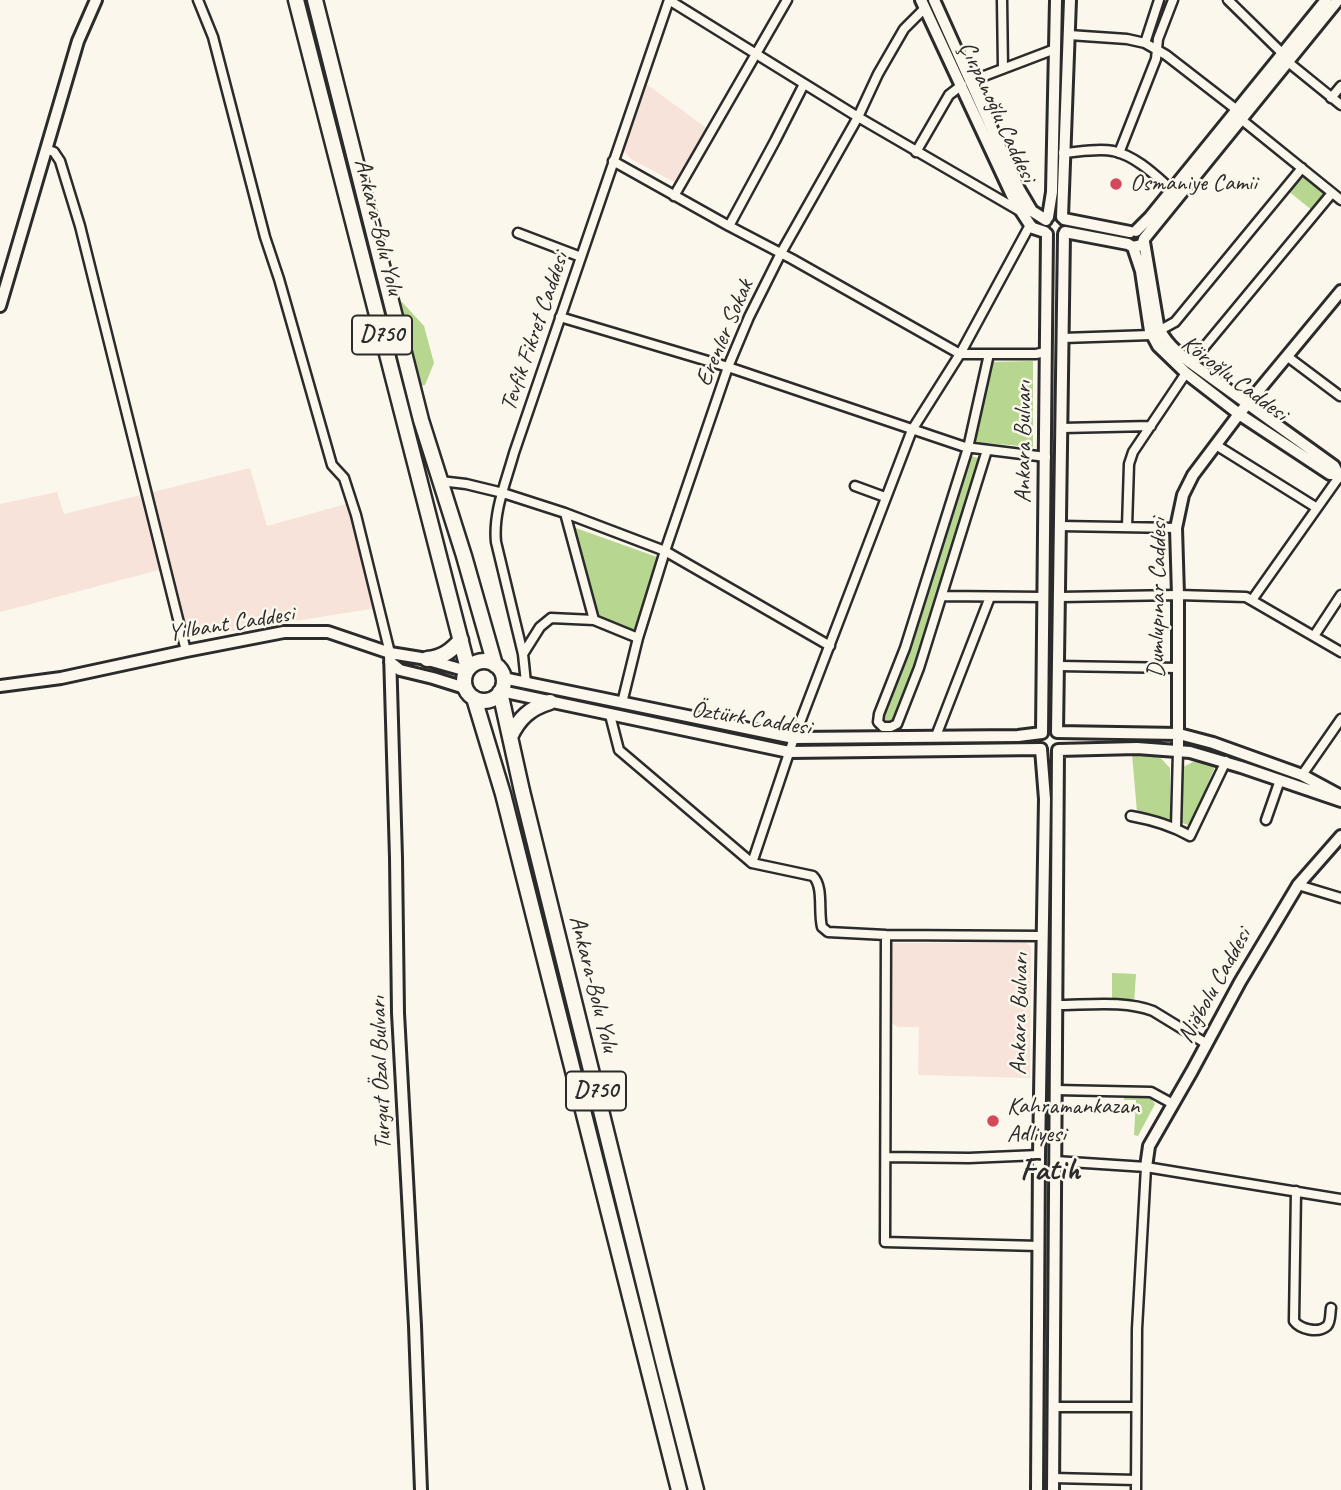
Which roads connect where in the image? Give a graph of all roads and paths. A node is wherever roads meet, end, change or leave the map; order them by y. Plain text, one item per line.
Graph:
1 (96, 0) edge
2 (198, 0) edge
3 (296, 0) edge
4 (315, 0) edge
5 (669, 0) edge
6 (787, 0) edge
7 (1002, 0) edge
8 (1056, 0) edge
9 (1070, 0) edge
10 (1159, 0) edge
11 (1172, 0) edge
12 (1228, 0) edge
13 (1244, 0) edge
14 (1326, 0) edge
15 (1338, 0) edge
16 (937, 2) edge
17 (923, 4) edge
18 (1237, 8) junction
19 (1069, 35) junction
20 (1145, 43) junction
21 (1055, 49) junction
22 (1157, 49) junction
23 (756, 53) junction
24 (1285, 58) junction
25 (1003, 68) junction
26 (966, 83) junction
27 (804, 84) junction
28 (1341, 86) edge
29 (1331, 97) junction
30 (1341, 105) edge
31 (1239, 115) junction
32 (858, 117) junction
33 (46, 149) junction
34 (916, 152) junction
35 (1063, 153) junction
36 (1119, 153) junction
37 (613, 161) junction
38 (1302, 169) junction
39 (1172, 190) junction
40 (1332, 193) junction
41 (674, 196) junction
42 (1341, 200) edge
43 (1021, 211) junction
44 (1063, 218) junction
45 (1047, 219) junction
46 (1030, 225) junction
47 (729, 226) junction
48 (518, 233) dead end
49 (1046, 233) junction
50 (1065, 233) junction
51 (1136, 239) junction
52 (781, 253) junction
53 (581, 257) junction
54 (1341, 291) edge
55 (0, 306) edge
56 (560, 317) junction
57 (1156, 333) junction
58 (1063, 338) junction
59 (1045, 352) junction
60 (960, 354) junction
61 (989, 354) junction
62 (1288, 357) junction
63 (728, 367) junction
64 (1189, 368) junction
65 (1340, 396) edge
66 (1244, 410) junction
67 (1151, 425) junction
68 (1062, 428) junction
69 (912, 430) junction
70 (1216, 445) junction
71 (968, 447) junction
72 (987, 450) junction
73 (1045, 457) junction
74 (1340, 475) edge
75 (440, 481) junction
76 (855, 486) dead end
77 (503, 493) junction
78 (885, 497) junction
79 (1317, 508) junction
80 (565, 513) junction
81 (1061, 526) junction
82 (1127, 527) junction
83 (1176, 527) junction
84 (665, 551) junction
85 (1178, 595) junction
86 (1341, 595) edge
87 (942, 596) junction
88 (990, 597) junction
89 (1043, 597) junction
90 (1060, 597) junction
91 (1252, 600) junction
92 (594, 621) junction
93 (1314, 636) junction
94 (638, 638) junction
95 (461, 640) junction
96 (830, 646) junction
97 (186, 651) junction
98 (1341, 652) edge
99 (523, 654) junction
100 (390, 658) junction
101 (427, 659) junction
102 (495, 665) junction
103 (1059, 666) junction
104 (1178, 667) junction
105 (467, 670) junction
106 (526, 683) junction
107 (0, 686) edge
108 (501, 687) junction
109 (470, 693) junction
110 (550, 702) junction
111 (622, 703) junction
112 (610, 715) junction
113 (1341, 719) edge
114 (1057, 732) junction
115 (1042, 733) junction
116 (1179, 734) junction
117 (936, 736) junction
118 (510, 737) junction
119 (794, 738) junction
120 (1041, 749) junction
121 (1058, 750) junction
122 (1178, 751) junction
123 (789, 752) junction
124 (1226, 761) junction
125 (1302, 775) junction
126 (1280, 780) junction
127 (1341, 796) edge
128 (1341, 801) edge
129 (1132, 816) dead end
130 (1266, 820) dead end
131 (1176, 828) junction
132 (1341, 836) edge
133 (752, 863) junction
134 (1298, 885) junction
135 (1341, 898) edge
136 (886, 935) junction
137 (1043, 936) junction
138 (1056, 1005) junction
139 (1207, 1044) junction
140 (1056, 1090) junction
141 (1173, 1104) junction
142 (1039, 1156) junction
143 (886, 1157) junction
144 (1055, 1161) junction
145 (1146, 1167) junction
146 (1296, 1191) junction
147 (1341, 1199) edge
148 (1039, 1246) junction
149 (1331, 1308) dead end
150 (1054, 1407) junction
151 (1136, 1407) junction
152 (1136, 1480) junction
153 (1053, 1484) edge
154 (421, 1490) edge
155 (679, 1490) edge
156 (696, 1490) edge
157 (1037, 1490) edge
158 (1136, 1490) edge

1 - 33 street
2 - 100 street
3 - 95 highway, Ankara-Bolu Yolu / D750
4 - 75 highway, Ankara-Bolu Yolu / D750
5 - 23 street
5 - 37 street, Tevfik Fikret Caddesi
6 - 23 street
7 - 25 street
8 - 21 street, Ankara Bulvarı
9 - 19 street, Ankara Bulvarı
10 - 20 street
11 - 22 street
12 - 18 street
13 - 18 street
14 - 24 street
15 - 24 street
16 - 26 street, Çırpanoğlu Caddesi
17 - 26 street, Çırpanoğlu Caddesi
17 - 32 street, Erenler Sokak
18 - 24 street
19 - 20 street
19 - 35 street, Ankara Bulvarı
20 - 22 street
21 - 25 street
21 - 45 street, Ankara Bulvarı
22 - 31 street
22 - 36 street
23 - 27 street
23 - 41 street
24 - 29 street
24 - 31 street
25 - 26 street
26 - 34 street
26 - 43 street, Çırpanoğlu Caddesi
26 - 45 street, Çırpanoğlu Caddesi
27 - 32 street
27 - 47 street
28 - 29 street
29 - 30 street
31 - 38 street
31 - 39 street
31 - 51 street
32 - 34 street
32 - 52 street, Erenler Sokak
33 - 55 street
33 - 97 street
34 - 43 street
35 - 36 street
35 - 44 street, Ankara Bulvarı
36 - 39 street
37 - 41 street
37 - 53 street, Tevfik Fikret Caddesi
38 - 40 street
38 - 57 street
39 - 51 street
40 - 42 street
40 - 64 street
41 - 47 street
43 - 46 street, Çırpanoğlu Caddesi
44 - 45 street
44 - 50 street, Ankara Bulvarı
44 - 51 street
45 - 49 street, Ankara Bulvarı
46 - 49 street
46 - 60 street
47 - 52 street
48 - 53 street
49 - 50 street
49 - 59 street, Ankara Bulvarı
50 - 51 street
50 - 58 street, Ankara Bulvarı
51 - 57 street, Köroğlu Caddesi
52 - 60 street
52 - 63 street, Erenler Sokak
53 - 56 street, Tevfik Fikret Caddesi
54 - 62 street, Dumlupınar Caddesi
56 - 63 street
56 - 77 street, Tevfik Fikret Caddesi
57 - 58 street
57 - 64 street, Köroğlu Caddesi
58 - 68 street, Ankara Bulvarı
59 - 61 street
59 - 73 street, Ankara Bulvarı
60 - 61 street
60 - 69 street
61 - 71 street
62 - 65 street
62 - 66 street, Dumlupınar Caddesi
63 - 69 street
63 - 84 street, Erenler Sokak
64 - 66 street, Köroğlu Caddesi
64 - 67 street
66 - 70 street, Dumlupınar Caddesi
66 - 74 street, Köroğlu Caddesi
67 - 68 street
67 - 82 street
68 - 81 street, Ankara Bulvarı
69 - 71 street
69 - 78 street
70 - 79 street
70 - 83 street, Dumlupınar Caddesi
71 - 72 street
71 - 87 street
72 - 73 street
72 - 87 street
73 - 89 street, Ankara Bulvarı
74 - 79 street
75 - 77 street
75 - 102 highway, Ankara-Bolu Yolu / D750
76 - 78 street
77 - 80 street
77 - 99 street, Tevfik Fikret Caddesi
78 - 96 street
79 - 91 street
80 - 84 street
80 - 92 street
81 - 82 street
81 - 90 street, Ankara Bulvarı
82 - 83 street
83 - 85 street, Dumlupınar Caddesi
84 - 94 street, Erenler Sokak
84 - 96 street
85 - 90 street
85 - 91 street
85 - 104 street, Dumlupınar Caddesi
86 - 93 street
87 - 88 street
88 - 89 street
88 - 117 street
89 - 115 street, Ankara Bulvarı
90 - 103 street, Ankara Bulvarı
91 - 93 street
92 - 94 street
92 - 99 street
93 - 98 street
94 - 111 street, Erenler Sokak
95 - 101 highway
95 - 105 highway, Ankara-Bolu Yolu / D750
96 - 119 street
97 - 100 street, Yılbant Caddesi
97 - 107 street, Yılbant Caddesi
99 - 106 street, Tevfik Fikret Caddesi
100 - 101 street, Yılbant Caddesi
100 - 109 street, Yılbant Caddesi
100 - 154 street, Turgut Özal Bulvarı
101 - 105 street, Yılbant Caddesi
102 - 105 highway
102 - 108 highway
103 - 104 street
103 - 114 street, Ankara Bulvarı
104 - 116 street, Dumlupınar Caddesi
105 - 109 highway
106 - 108 street, Öztürk Caddesi
106 - 111 street, Öztürk Caddesi
108 - 109 highway
108 - 110 street, Öztürk Caddesi
108 - 118 highway, Ankara-Bolu Yolu / D750
109 - 155 highway, Ankara-Bolu Yolu / D750
110 - 112 street, Öztürk Caddesi
110 - 118 highway
111 - 119 street, Öztürk Caddesi
112 - 123 street, Öztürk Caddesi
112 - 133 street
113 - 125 street
114 - 115 street
114 - 116 street
114 - 121 street, Ankara Bulvarı
115 - 117 street, Öztürk Caddesi
115 - 120 street, Ankara Bulvarı
116 - 122 street, Dumlupınar Caddesi
116 - 125 street
117 - 119 street, Öztürk Caddesi
118 - 156 highway, Ankara-Bolu Yolu / D750
119 - 123 street
120 - 121 street
120 - 123 street, Öztürk Caddesi
120 - 137 street, Ankara Bulvarı
121 - 122 street
121 - 138 street, Ankara Bulvarı
122 - 124 street
122 - 131 street
123 - 133 street
124 - 126 street
124 - 131 street
125 - 127 street
126 - 128 street
126 - 130 street
129 - 131 street
132 - 134 street, Niğbolu Caddesi
133 - 136 street
134 - 135 street
134 - 139 street, Niğbolu Caddesi
136 - 137 street
136 - 143 street
137 - 142 street, Ankara Bulvarı
138 - 139 street
138 - 140 street, Ankara Bulvarı
139 - 141 street, Niğbolu Caddesi
140 - 141 street
140 - 144 street, Ankara Bulvarı
141 - 145 street, Niğbolu Caddesi
142 - 143 street
142 - 148 street, Ankara Bulvarı
143 - 148 street
144 - 145 street
144 - 150 street, Ankara Bulvarı
145 - 146 street
145 - 151 street
146 - 147 street
146 - 149 street
148 - 157 street, Ankara Bulvarı
150 - 151 street
150 - 153 street, Ankara Bulvarı
151 - 152 street
152 - 153 street
152 - 158 street

